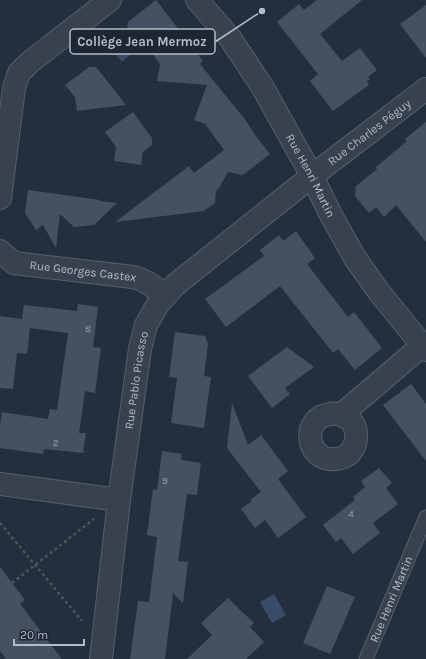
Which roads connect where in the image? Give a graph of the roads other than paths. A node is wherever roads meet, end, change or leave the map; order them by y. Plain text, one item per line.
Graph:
1 (110, 0) edge
2 (197, 0) edge
3 (426, 89) edge
4 (312, 176) junction
5 (0, 198) edge
6 (0, 251) edge
7 (165, 295) junction
8 (424, 348) edge
9 (341, 415) dead end
10 (0, 484) edge
11 (119, 500) junction
12 (426, 516) edge
13 (102, 652) edge
14 (366, 659) edge

1 - 5 street
2 - 4 street, Rue Henri Martin
3 - 4 street, Rue Charles Péguy
4 - 7 street, Rue Pablo Picasso
4 - 8 street, Rue Henri Martin
6 - 7 street, Rue Georges Castex
7 - 11 street, Rue Pablo Picasso
8 - 9 street
10 - 11 street
11 - 13 street, Rue Pablo Picasso
12 - 14 lane, Rue Henri Martin

